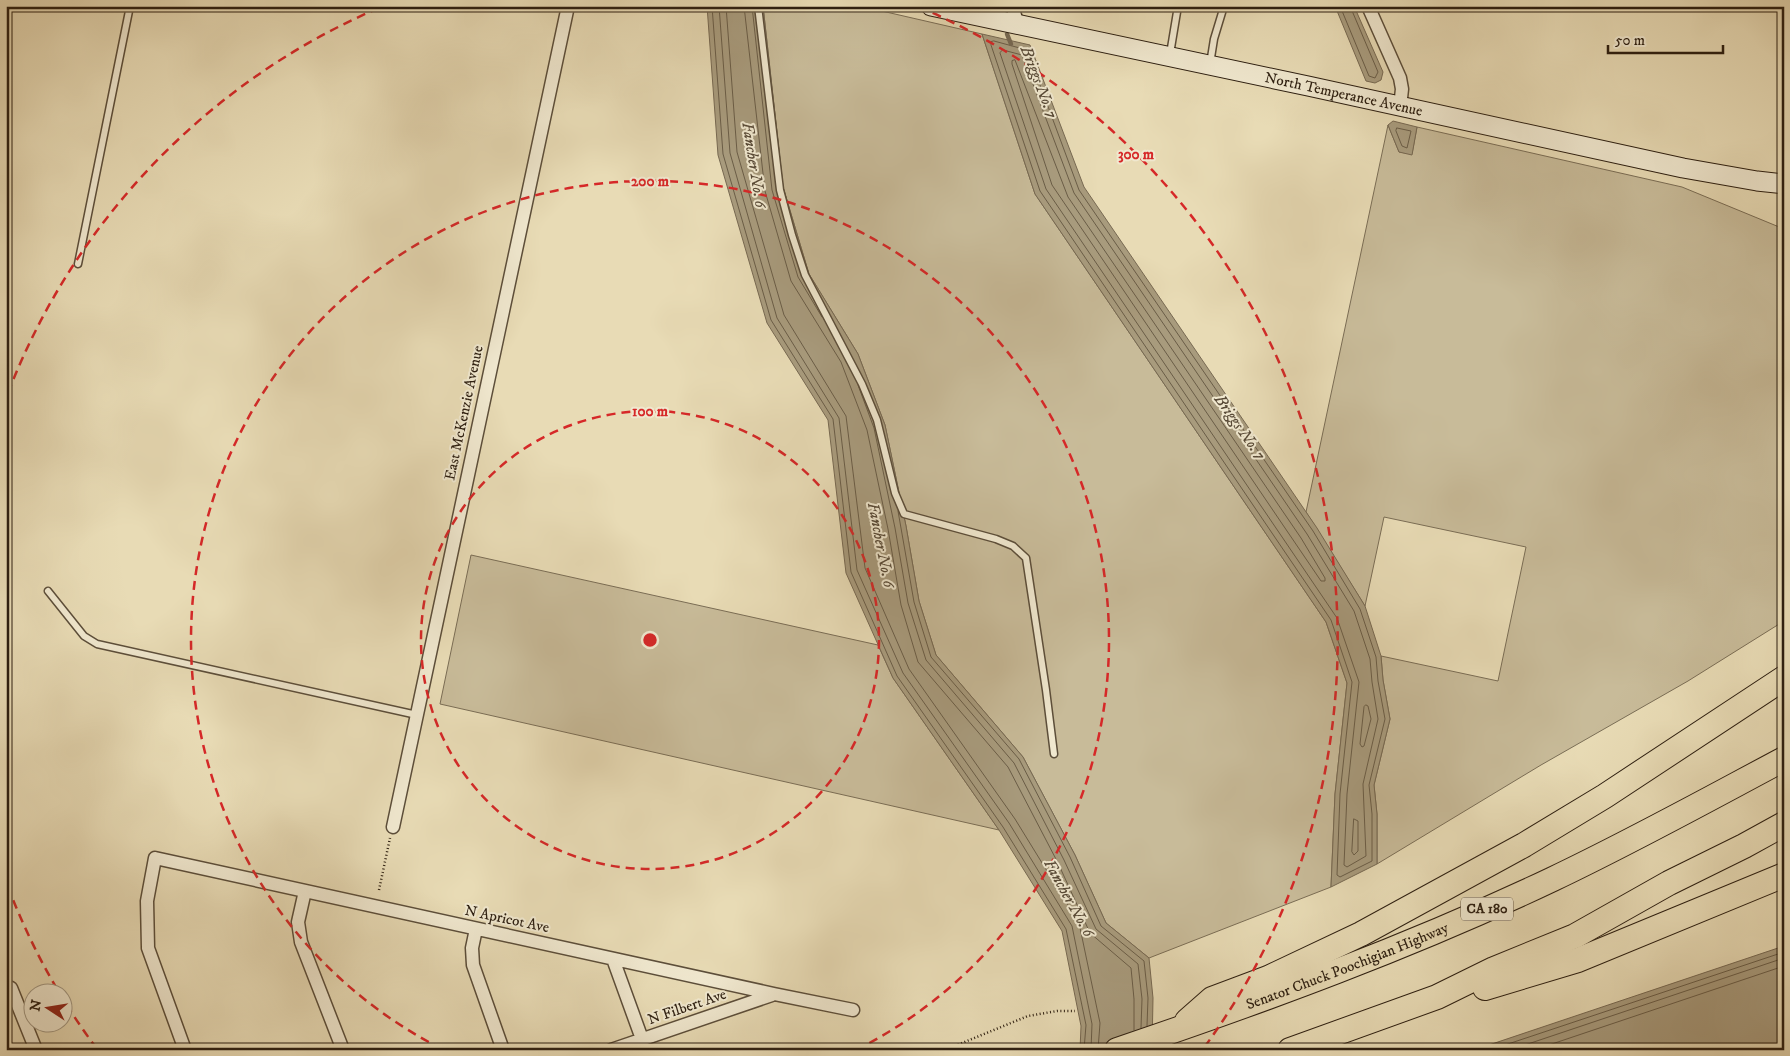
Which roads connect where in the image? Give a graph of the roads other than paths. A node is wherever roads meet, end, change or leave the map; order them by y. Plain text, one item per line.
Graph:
1 (130, 6) edge
2 (568, 6) edge
3 (758, 6) edge
4 (931, 6) edge
5 (1012, 6) edge
6 (1178, 6) edge
7 (1224, 6) edge
8 (1368, 6) edge
9 (1018, 25) junction
10 (1169, 57) junction
11 (1210, 65) junction
12 (1400, 107) junction
13 (1757, 181) junction
14 (1784, 184) edge
15 (1784, 189) edge
16 (78, 264) dead end
17 (48, 591) dead end
18 (1784, 678) edge
19 (416, 715) junction
20 (1054, 754) dead end
21 (1784, 759) edge
22 (1784, 824) edge
23 (393, 827) road end
24 (1784, 875) edge
25 (305, 891) junction
26 (476, 928) junction
27 (613, 959) junction
28 (9, 987) edge
29 (774, 994) junction
30 (1437, 997) junction
31 (853, 1010) dead end
32 (1178, 1029) junction
33 (642, 1039) junction
34 (36, 1050) edge
35 (185, 1050) edge
36 (343, 1050) edge
37 (503, 1050) edge
38 (611, 1050) edge
39 (1117, 1050) edge
40 (1290, 1050) edge

1 - 16 lane
2 - 19 street, East McKenzie Avenue
3 - 20 lane
4 - 9 main road, North Temperance Avenue
5 - 9 street
6 - 10 lane
7 - 11 lane
8 - 12 street
9 - 10 main road, North Temperance Avenue
10 - 11 main road, North Temperance Avenue
11 - 12 main road, North Temperance Avenue
12 - 13 main road, North Temperance Avenue
13 - 14 main road, North Temperance Avenue
13 - 15 main road, North Temperance Avenue
17 - 19 lane
18 - 32 highway
19 - 23 street, East McKenzie Avenue
21 - 32 highway, Senator Chuck Poochigian Highway / CA 180
22 - 30 highway
24 - 30 highway
25 - 26 street, N Apricot Ave
25 - 35 street, N Apricot Ave
25 - 36 street
26 - 27 street, N Apricot Ave
26 - 37 street
27 - 29 street, N Apricot Ave
27 - 33 street
28 - 34 street
29 - 31 street, N Apricot Ave
29 - 33 street, N Filbert Ave
30 - 40 highway
32 - 39 highway, Senator Chuck Poochigian Highway / CA 180
33 - 38 street, N Filbert Ave

